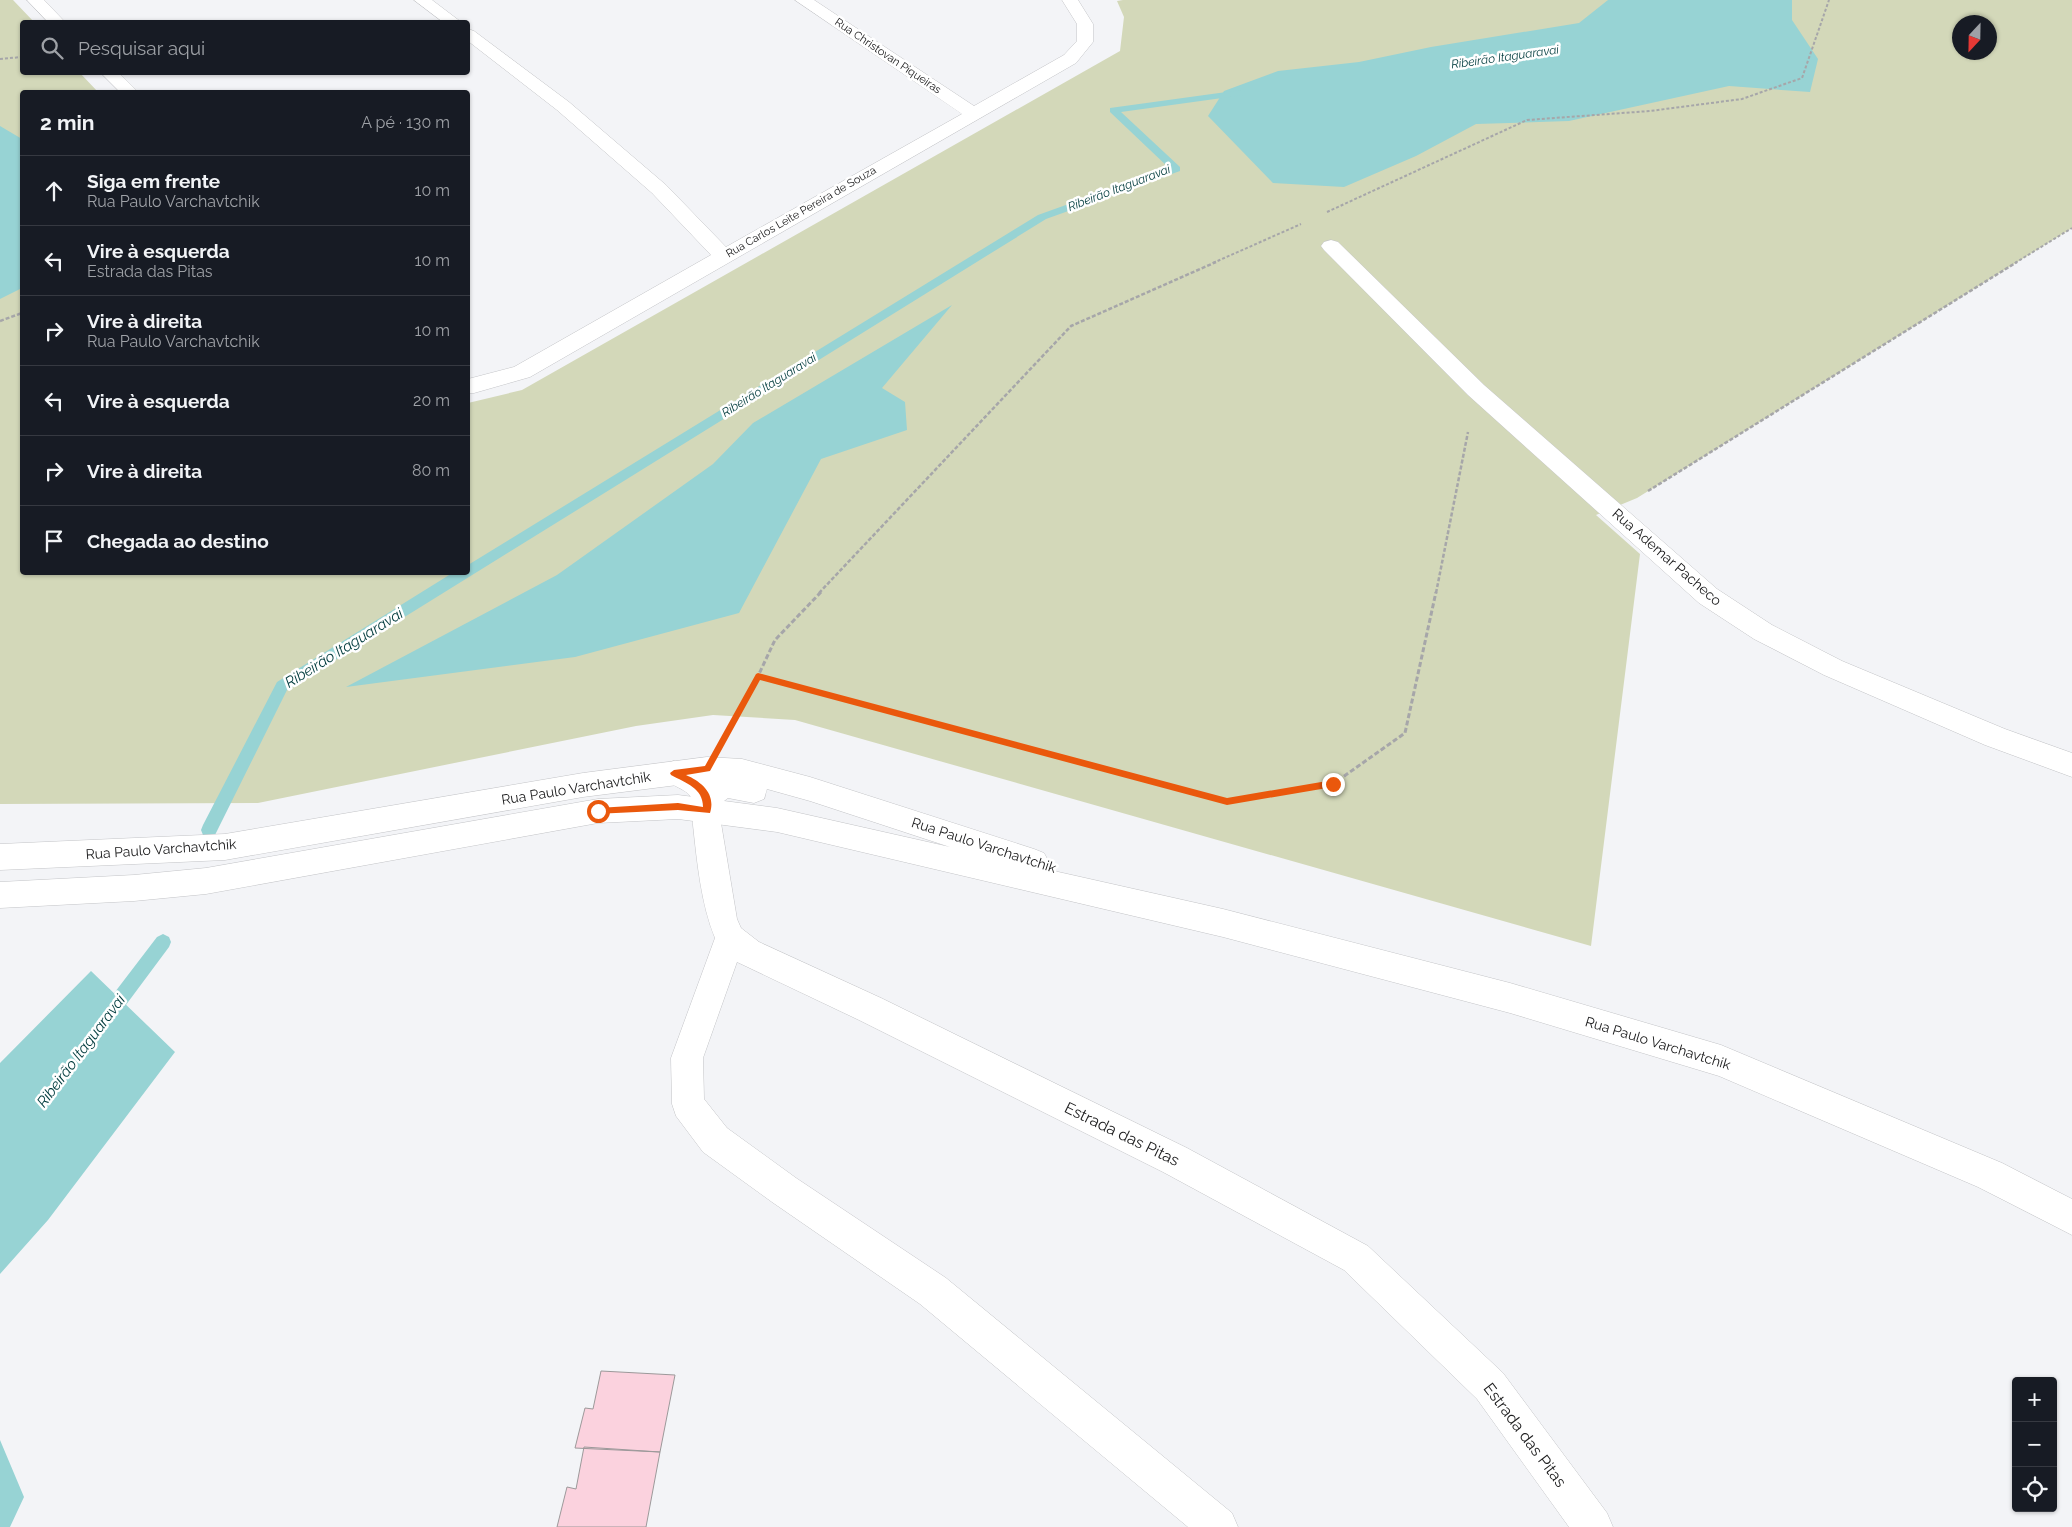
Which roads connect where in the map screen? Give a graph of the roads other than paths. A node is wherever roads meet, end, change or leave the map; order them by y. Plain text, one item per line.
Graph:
1 (35, 0) edge
2 (422, 0) edge
3 (803, 0) edge
4 (1070, 0) edge
5 (55, 20) edge
6 (450, 20) edge
7 (470, 36) edge
8 (111, 75) edge
9 (128, 90) edge
10 (974, 114) junction
11 (1331, 246) dead end
12 (723, 256) junction
13 (470, 386) edge
14 (2072, 765) edge
15 (707, 792) junction
16 (0, 858) edge
17 (0, 896) edge
18 (1223, 923) junction
19 (730, 938) junction
20 (2072, 1218) edge
21 (1218, 1527) edge
22 (1593, 1527) edge

1 - 5 street
2 - 6 street
3 - 10 street, Rua Christovan Piqueiras
4 - 10 street, Rua Carlos Leite Pereira de Souza
7 - 12 street
8 - 9 street
10 - 12 street, Rua Carlos Leite Pereira de Souza
11 - 14 street, Rua Ademar Pacheco
12 - 13 street, Rua Carlos Leite Pereira de Souza
15 - 16 street, Rua Paulo Varchavtchik
15 - 17 street, Rua Paulo Varchavtchik
15 - 18 street, Rua Paulo Varchavtchik
15 - 18 street, Rua Paulo Varchavtchik
15 - 19 street
18 - 20 street, Rua Paulo Varchavtchik
19 - 21 street
19 - 22 street, Estrada das Pitas

